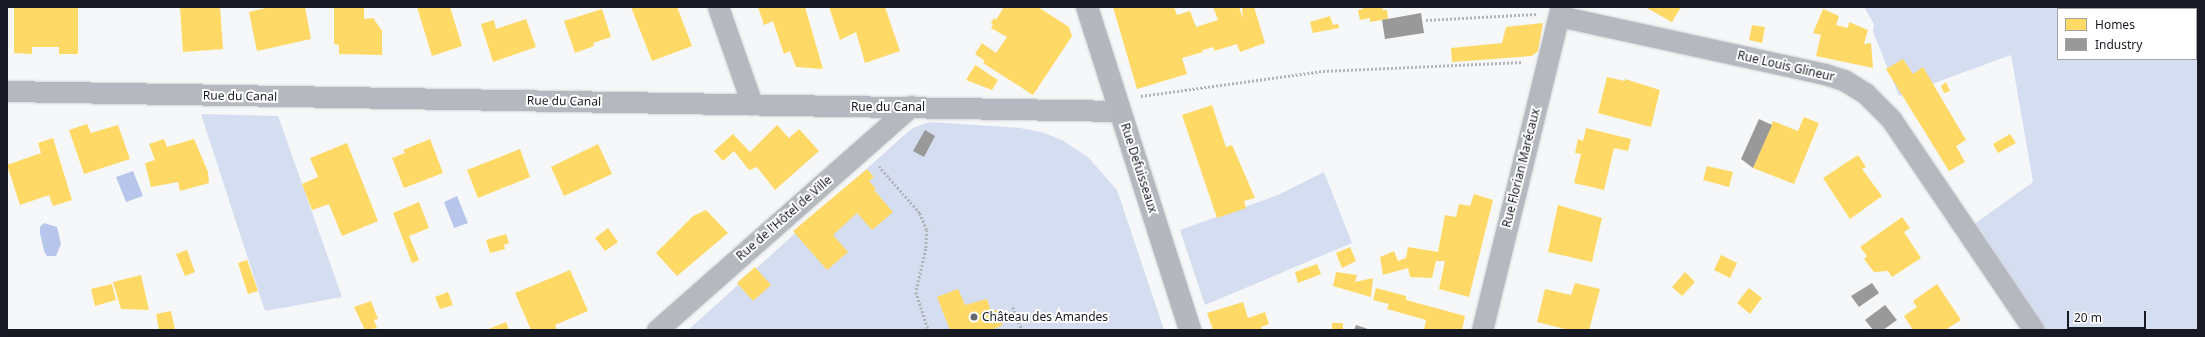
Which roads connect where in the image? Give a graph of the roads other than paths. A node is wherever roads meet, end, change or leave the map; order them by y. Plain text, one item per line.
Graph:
1 (718, 7) edge
2 (1087, 7) edge
3 (1560, 12) edge
4 (7, 91) edge
5 (752, 104) junction
6 (911, 106) junction
7 (1120, 111) junction
8 (657, 330) edge
9 (1190, 330) edge
10 (1482, 330) edge
11 (2034, 330) edge

1 - 5 street
2 - 7 street, Rue Defuisseaux
3 - 10 street, Rue Florian Marécaux
3 - 11 street, Rue Louis Glineur
4 - 5 street, Rue du Canal
5 - 6 street, Rue du Canal
6 - 7 street, Rue du Canal
6 - 8 street, Rue de l'Hôtel de Ville
7 - 9 street, Rue Defuisseaux

